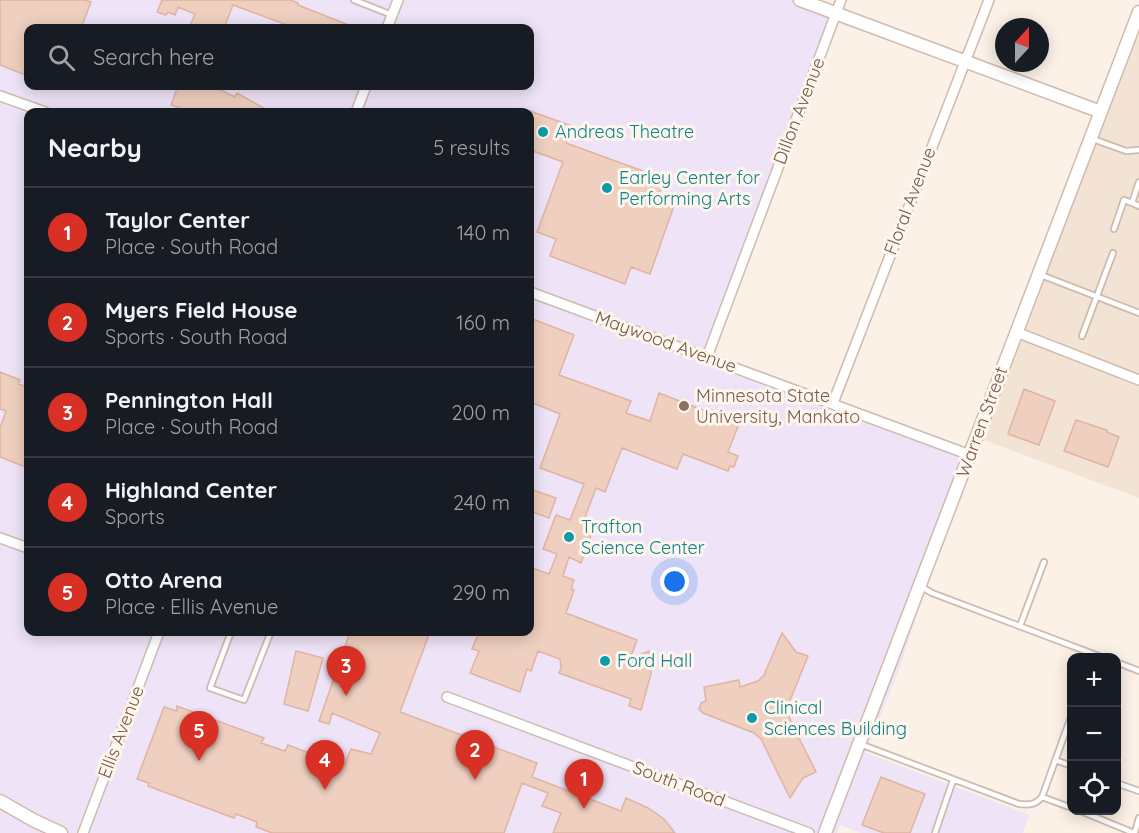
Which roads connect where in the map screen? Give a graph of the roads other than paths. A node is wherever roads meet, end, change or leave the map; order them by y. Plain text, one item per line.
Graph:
1 (354, 0) edge
2 (398, 0) edge
3 (800, 0) edge
4 (841, 0) edge
5 (988, 0) edge
6 (836, 13) junction
7 (392, 15) junction
8 (1138, 16) edge
9 (389, 24) edge
10 (964, 61) junction
11 (364, 90) edge
12 (0, 96) edge
13 (34, 108) edge
14 (358, 108) edge
15 (1101, 112) junction
16 (1091, 138) junction
17 (1139, 150) edge
18 (1139, 182) edge
19 (1132, 203) junction
20 (1139, 206) edge
21 (1114, 229) dead end
22 (1113, 253) dead end
23 (1039, 274) junction
24 (534, 293) edge
25 (1096, 296) junction
26 (1139, 313) edge
27 (1016, 332) junction
28 (1082, 336) dead end
29 (707, 357) junction
30 (1139, 381) edge
31 (833, 403) junction
32 (970, 455) junction
33 (0, 538) edge
34 (24, 547) edge
35 (1044, 562) dead end
36 (920, 586) junction
37 (1020, 626) junction
38 (157, 636) edge
39 (230, 636) edge
40 (269, 636) edge
41 (1087, 653) edge
42 (1121, 664) edge
43 (1139, 671) edge
44 (447, 697) dead end
45 (1067, 726) edge
46 (860, 744) junction
47 (1055, 760) junction
48 (1067, 764) edge
49 (953, 780) junction
50 (1121, 785) edge
51 (1139, 791) edge
52 (1042, 797) junction
53 (0, 801) edge
54 (1067, 806) edge
55 (1091, 815) edge
56 (1139, 818) edge
57 (1135, 832) edge
58 (61, 833) edge
59 (83, 833) edge
60 (809, 833) edge
61 (825, 833) edge
62 (934, 833) edge

1 - 7 lane
2 - 7 street
3 - 6 street
4 - 6 street, Dillon Avenue
5 - 10 street, Floral Avenue
6 - 10 street
6 - 29 street, Dillon Avenue
7 - 9 street
8 - 15 street, Warren Street
10 - 15 street
10 - 31 street, Floral Avenue
11 - 14 street
12 - 13 street
15 - 16 street, Warren Street
16 - 17 lane
16 - 23 street, Warren Street
18 - 19 lane
19 - 20 lane
19 - 21 lane
22 - 25 lane
23 - 25 lane
23 - 27 street, Warren Street
24 - 29 street, Maywood Avenue
25 - 26 lane
25 - 28 lane
27 - 30 street
27 - 32 street, Warren Street
29 - 31 street, Maywood Avenue
31 - 32 street, Maywood Avenue
32 - 36 street, Warren Street
33 - 34 street
35 - 37 lane
36 - 37 lane
36 - 46 street, Warren Street
37 - 41 lane
38 - 59 street, Ellis Avenue
39 - 40 lane
42 - 43 lane
44 - 60 street, South Road
45 - 47 lane
46 - 49 lane
46 - 61 street, Warren Street
47 - 48 lane
47 - 52 lane
49 - 52 lane
49 - 62 lane
50 - 51 lane
52 - 54 lane
53 - 58 street
55 - 57 lane
56 - 57 lane

